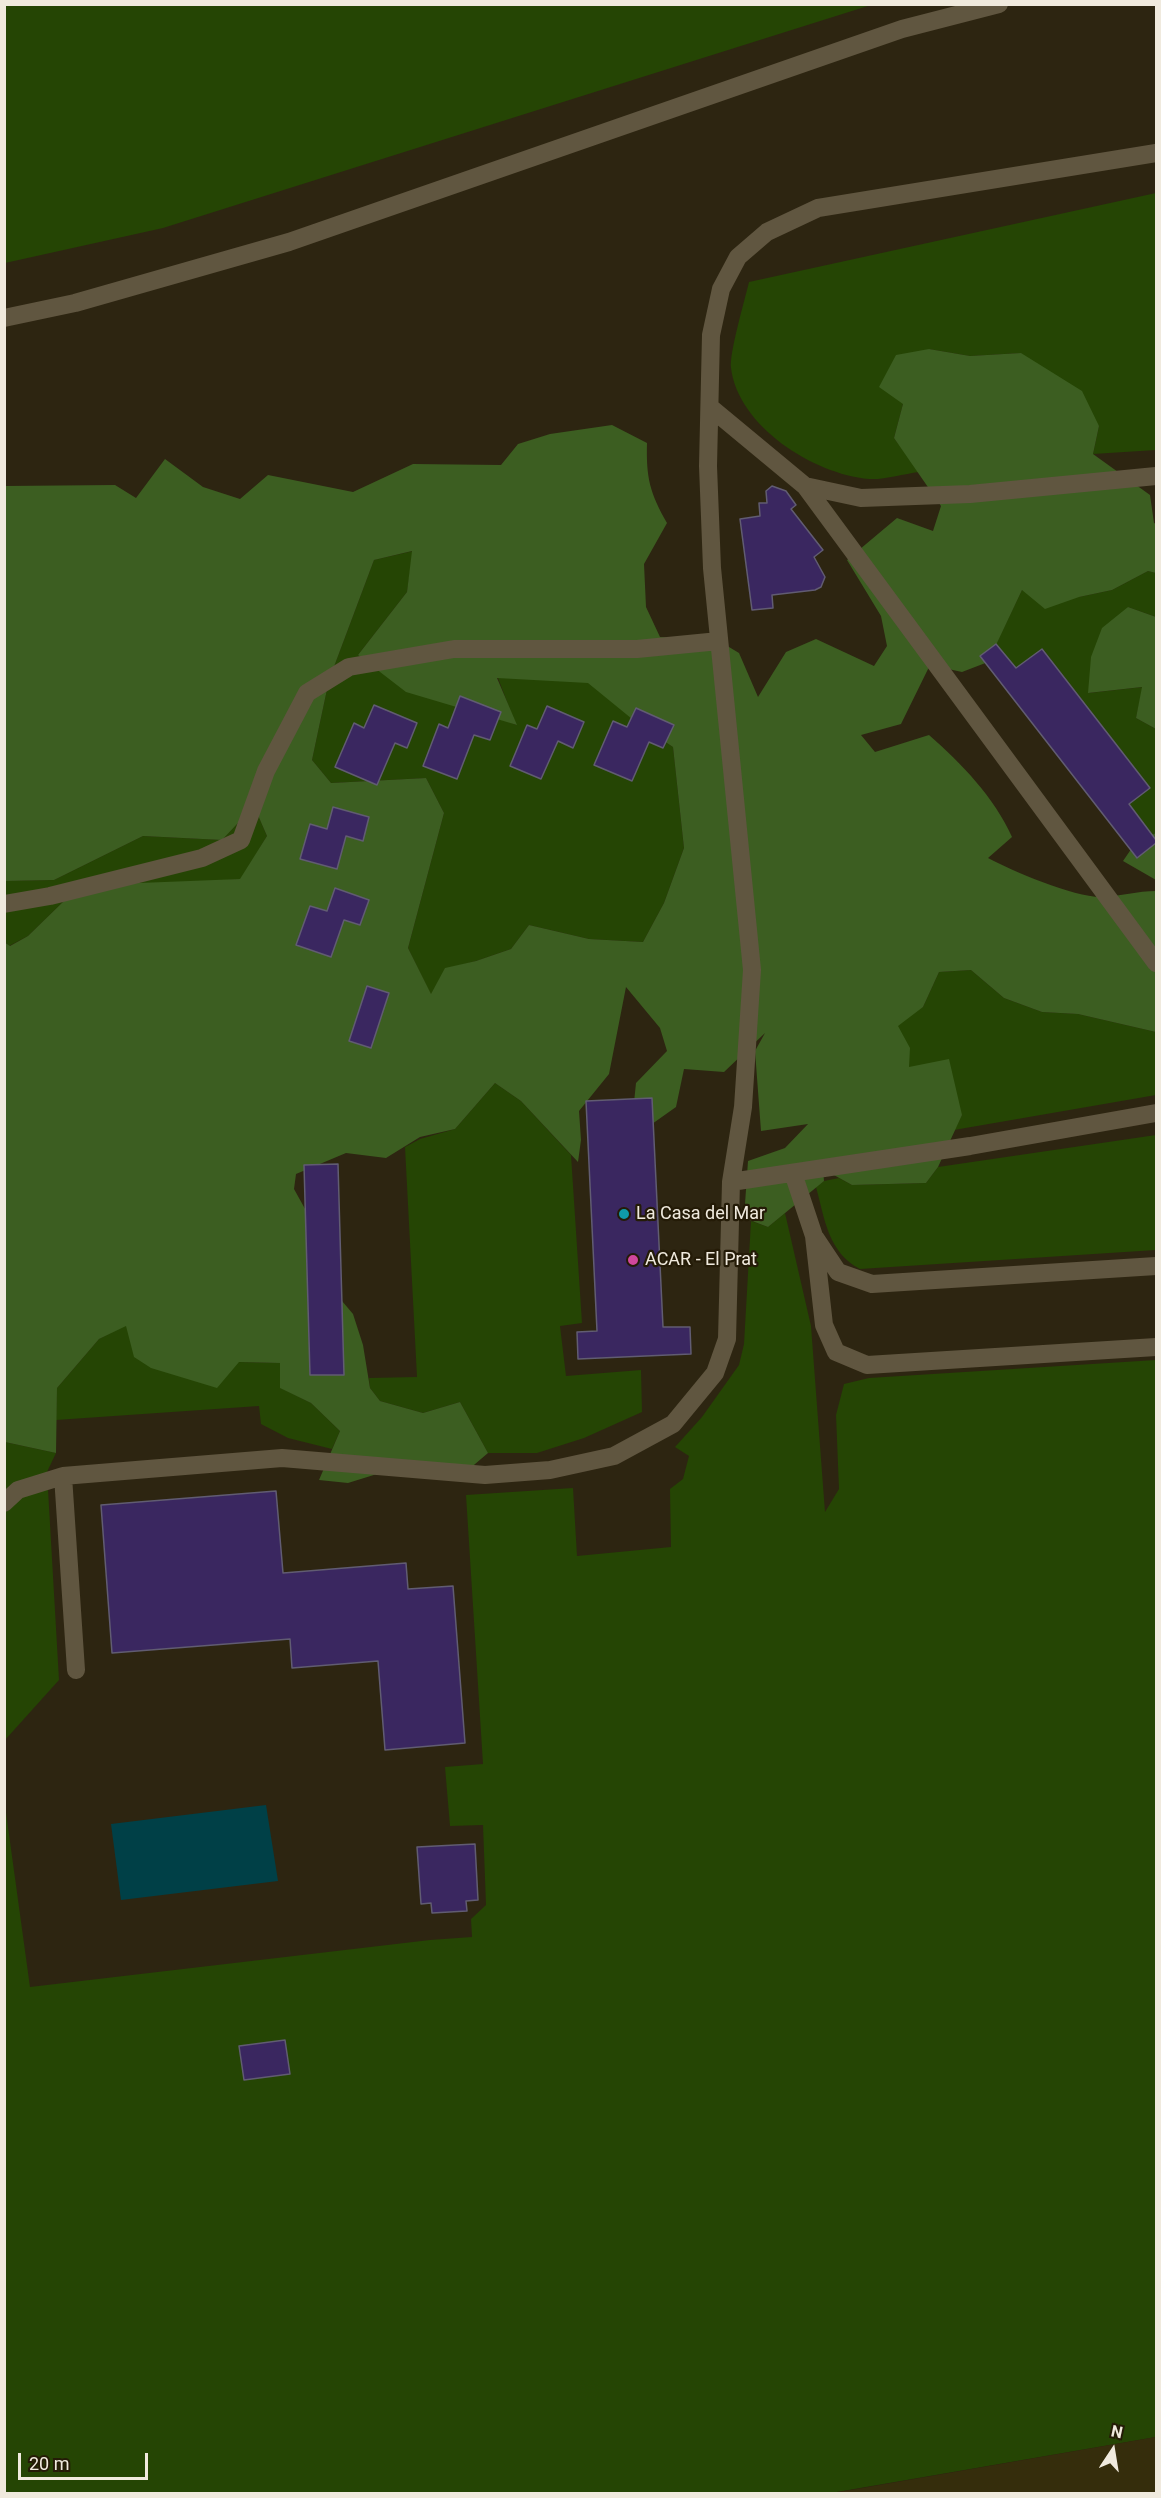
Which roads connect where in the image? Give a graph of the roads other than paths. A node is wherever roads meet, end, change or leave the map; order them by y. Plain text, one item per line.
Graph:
1 (999, 4) edge
2 (1156, 153) edge
3 (4, 318) edge
4 (711, 408) junction
5 (1156, 476) edge
6 (805, 486) junction
7 (719, 641) junction
8 (4, 904) edge
9 (1156, 963) edge
10 (1156, 1113) edge
11 (793, 1173) junction
12 (731, 1182) junction
13 (814, 1236) junction
14 (1156, 1266) edge
15 (1156, 1347) edge
16 (63, 1476) junction
17 (4, 1503) edge
18 (76, 1670) dead end

1 - 3 lane
2 - 4 lane
4 - 6 lane
4 - 7 lane
5 - 6 lane
6 - 9 lane
7 - 8 lane
7 - 12 lane
10 - 11 lane
11 - 12 lane
11 - 13 lane
12 - 16 lane
13 - 14 lane
13 - 15 lane
16 - 17 lane
16 - 18 lane

